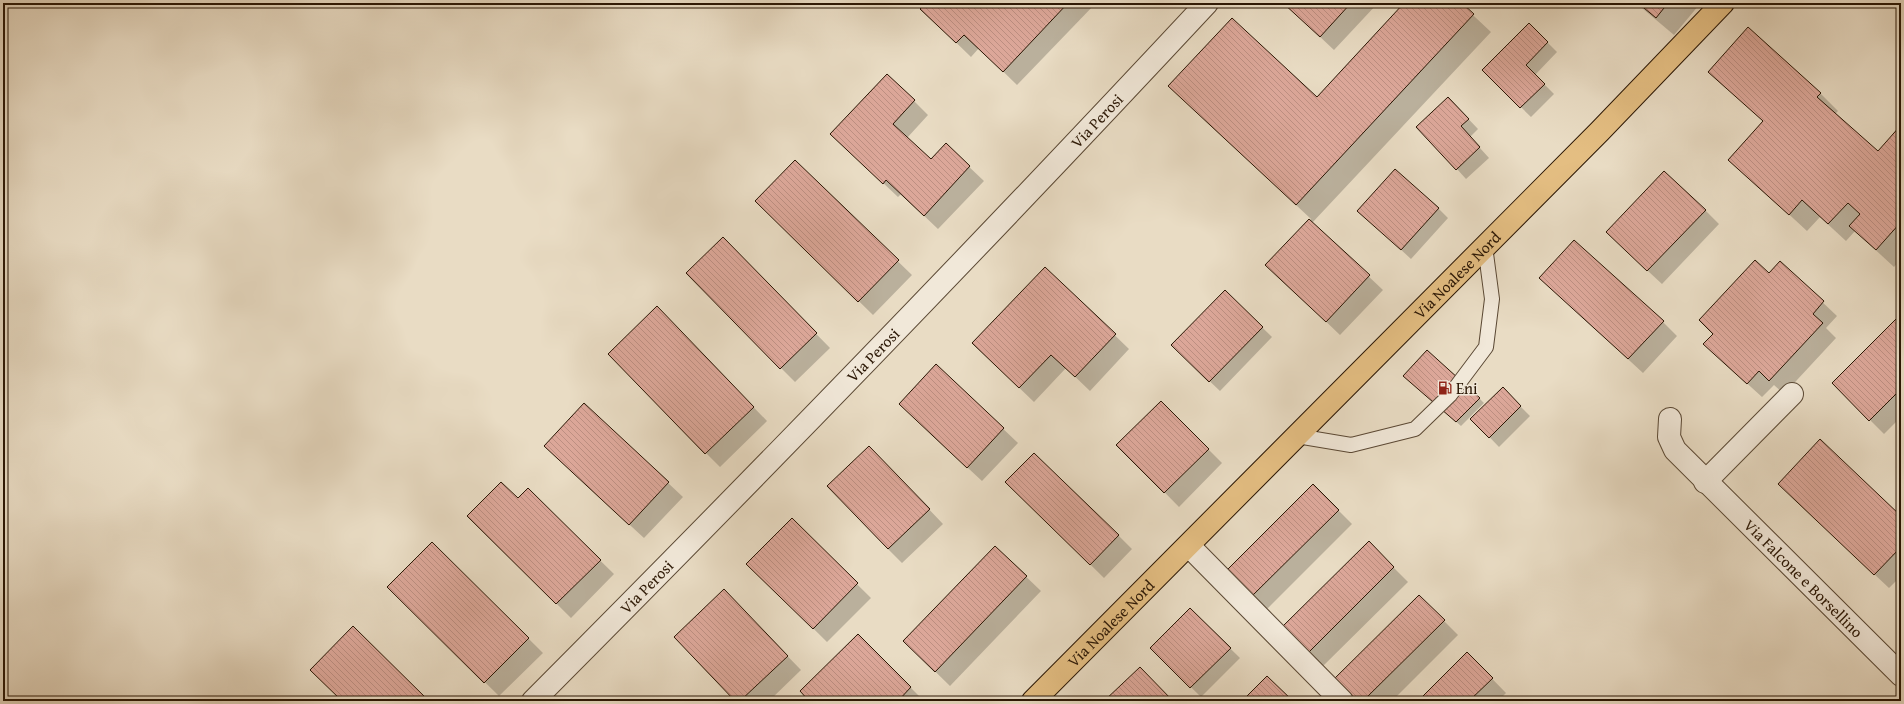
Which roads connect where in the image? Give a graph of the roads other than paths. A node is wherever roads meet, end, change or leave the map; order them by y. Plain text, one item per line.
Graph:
1 (1207, 3) edge
2 (1723, 3) edge
3 (1485, 246) junction
4 (1792, 394) dead end
5 (1670, 419) dead end
6 (1297, 436) junction
7 (1705, 482) junction
8 (1189, 546) junction
9 (1901, 675) edge
10 (533, 701) edge
11 (1034, 701) edge
12 (1342, 701) edge

1 - 10 street, Via Perosi
2 - 3 main road, Via Noalese Nord
3 - 6 main road, Via Noalese Nord
3 - 6 lane
4 - 7 street
5 - 7 street, Via Falcone e Borsellino
6 - 8 main road, Via Noalese Nord
7 - 9 street, Via Falcone e Borsellino
8 - 11 main road, Via Noalese Nord
8 - 12 street

